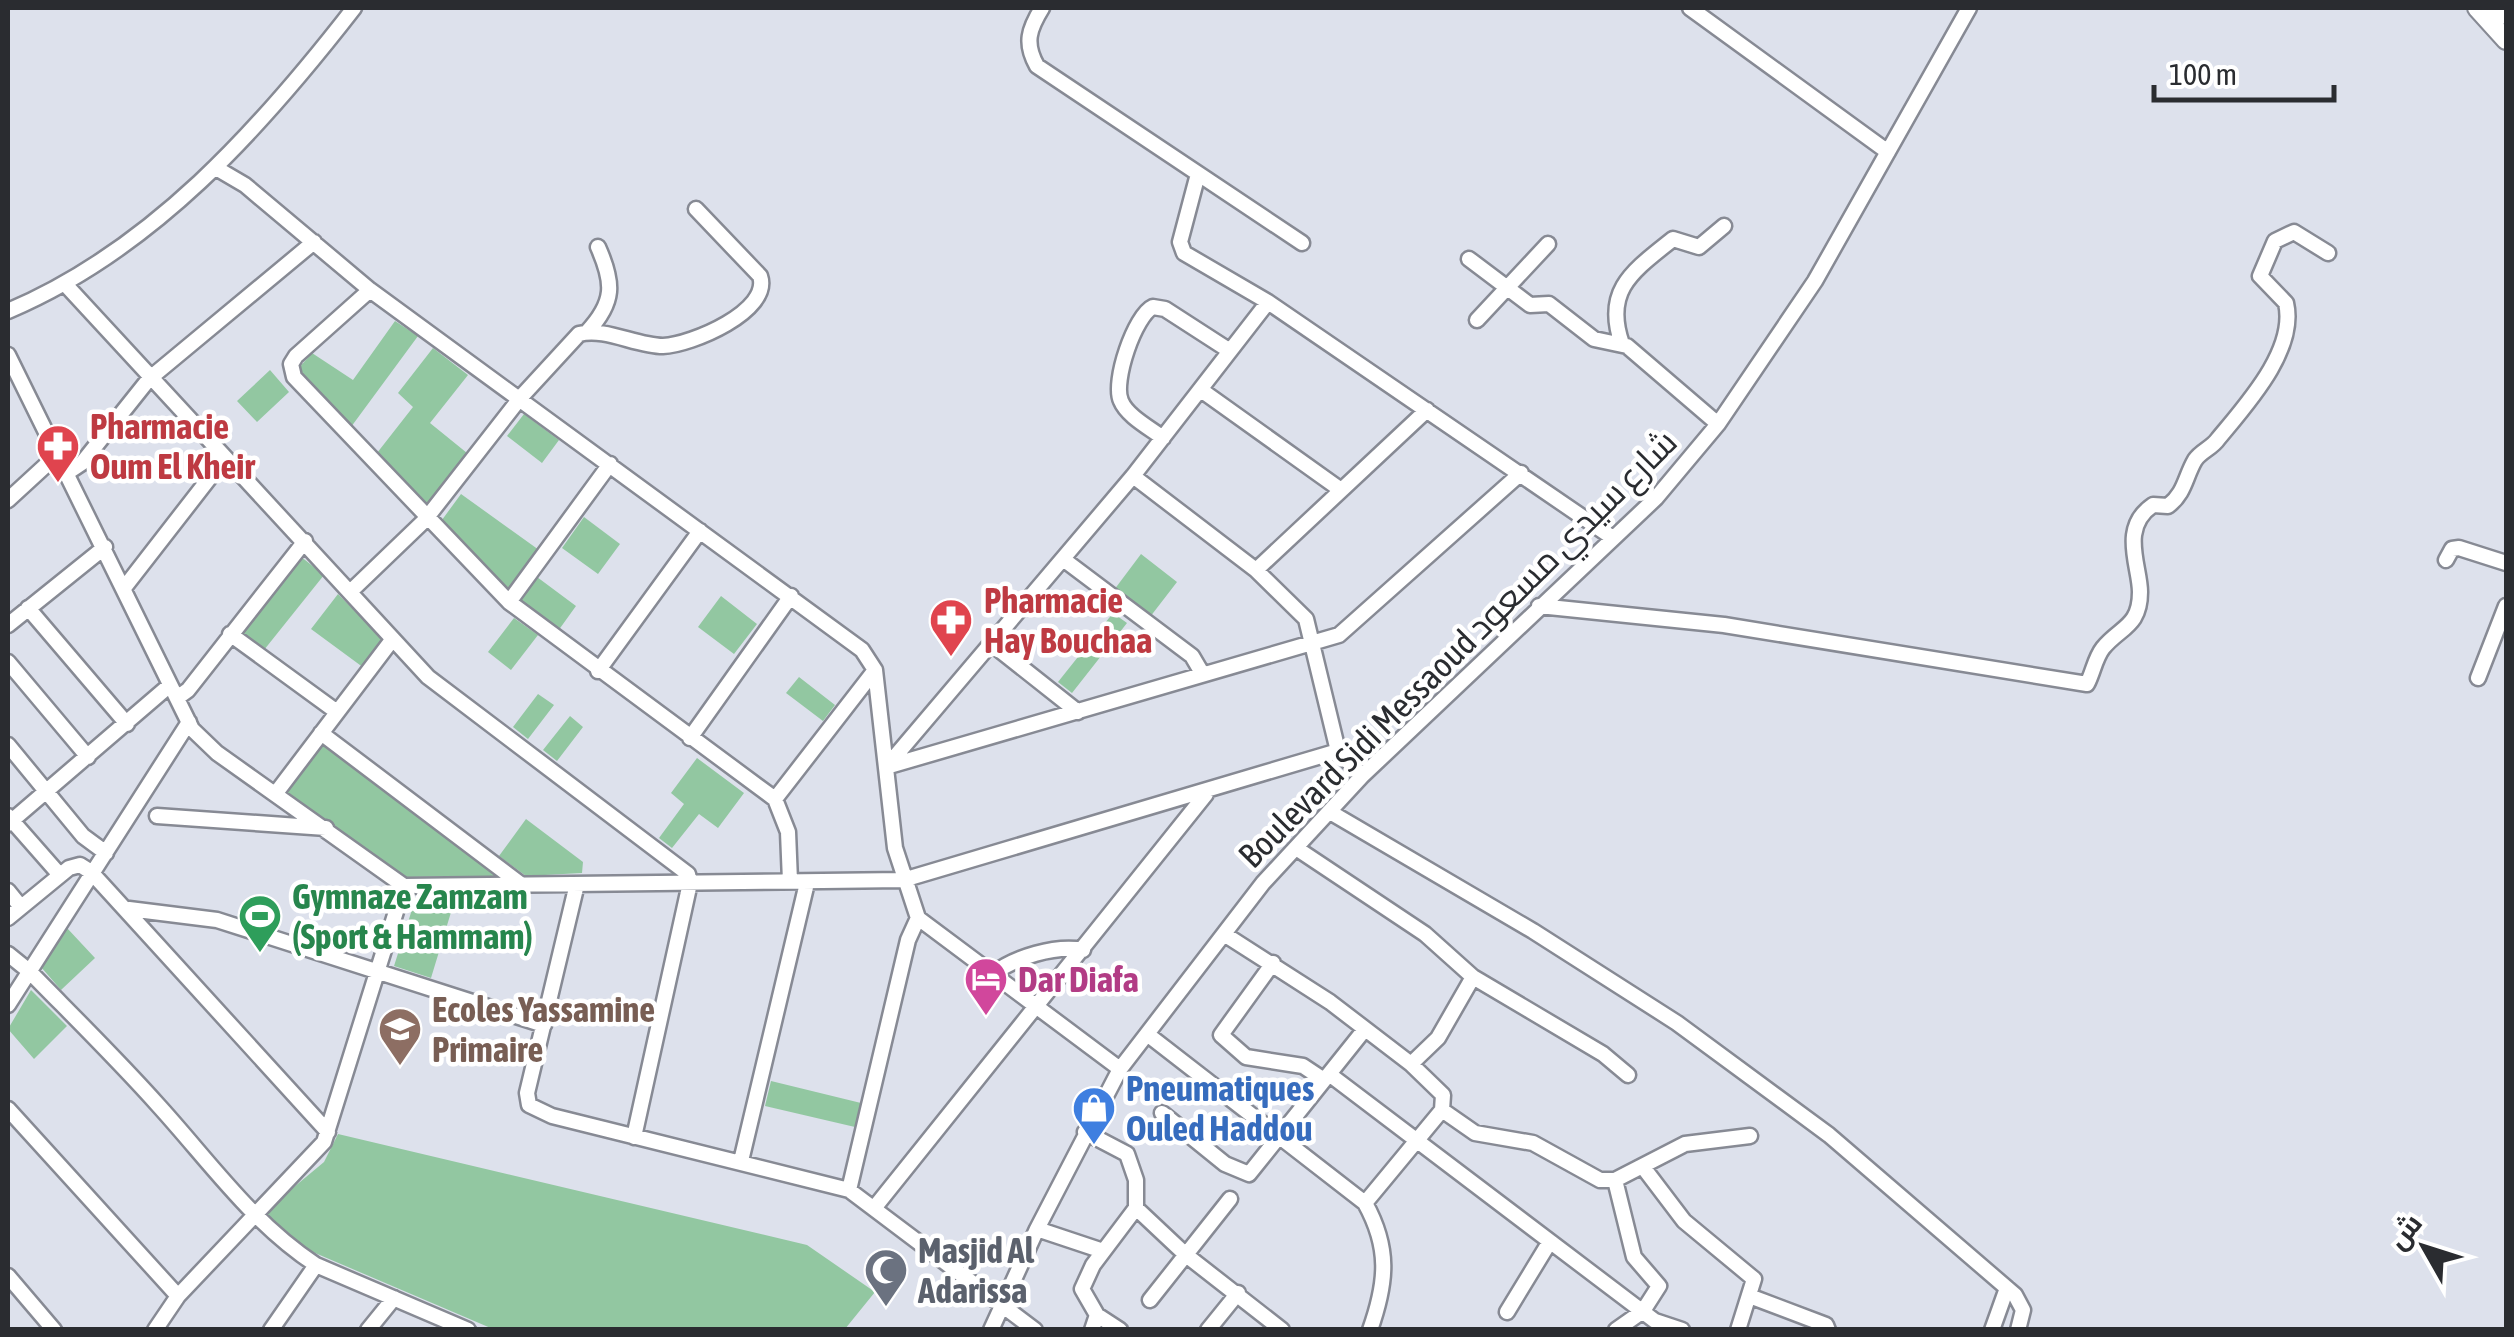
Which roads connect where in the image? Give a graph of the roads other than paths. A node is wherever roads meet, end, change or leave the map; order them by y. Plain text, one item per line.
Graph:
1 (354, 8) edge
2 (1042, 8) edge
3 (1690, 8) edge
4 (1969, 8) edge
5 (2476, 8) edge
6 (2499, 8) edge
7 (2506, 16) edge
8 (2506, 40) edge
9 (1888, 152) junction
10 (216, 168) junction
11 (1198, 174) junction
12 (696, 209) dead end
13 (1724, 226) dead end
14 (314, 242) junction
15 (1302, 243) dead end
16 (1548, 244) dead end
17 (598, 247) dead end
18 (2328, 253) dead end
19 (1469, 259) dead end
20 (66, 284) junction
21 (1507, 288) junction
22 (370, 290) junction
23 (1268, 302) junction
24 (8, 312) edge
25 (1477, 320) dead end
26 (587, 332) junction
27 (1622, 344) junction
28 (1230, 351) junction
29 (8, 355) edge
30 (149, 380) junction
31 (24, 389) junction
32 (1201, 390) junction
33 (521, 396) junction
34 (8, 398) edge
35 (1427, 410) junction
36 (1718, 424) junction
37 (1163, 438) junction
38 (57, 454) junction
39 (225, 458) junction
40 (610, 464) junction
41 (68, 473) junction
42 (1521, 473) junction
43 (1133, 476) junction
44 (1341, 490) junction
45 (8, 500) edge
46 (425, 520) junction
47 (700, 531) junction
48 (1613, 538) junction
49 (304, 541) junction
50 (105, 547) junction
51 (1064, 558) junction
52 (2446, 560) dead end
53 (2506, 563) edge
54 (1256, 570) junction
55 (124, 588) junction
56 (350, 592) junction
57 (791, 596) junction
58 (509, 602) junction
59 (1540, 606) junction
60 (2506, 606) edge
61 (28, 608) junction
62 (8, 625) edge
63 (230, 634) junction
64 (392, 640) junction
65 (1314, 643) junction
66 (992, 644) junction
67 (8, 662) edge
68 (874, 670) junction
69 (598, 671) junction
70 (1202, 673) junction
71 (2478, 678) dead end
72 (174, 692) junction
73 (337, 712) junction
74 (1078, 712) junction
75 (188, 722) junction
76 (128, 724) junction
77 (321, 733) junction
78 (690, 738) junction
79 (8, 745) edge
80 (1338, 751) junction
81 (88, 757) junction
82 (886, 767) junction
83 (1362, 776) junction
84 (45, 792) junction
85 (276, 792) junction
86 (1207, 792) junction
87 (775, 799) junction
88 (1330, 812) junction
89 (157, 816) dead end
90 (9, 820) edge
91 (326, 828) junction
92 (1296, 848) junction
93 (106, 853) junction
94 (92, 872) junction
95 (59, 874) junction
96 (904, 880) junction
97 (790, 881) junction
98 (807, 882) junction
99 (690, 883) junction
100 (577, 884) junction
101 (522, 885) junction
102 (404, 886) junction
103 (8, 892) edge
104 (21, 907) junction
105 (129, 909) junction
106 (8, 918) edge
107 (918, 918) junction
108 (1224, 934) junction
109 (1082, 950) junction
110 (8, 954) edge
111 (1273, 964) junction
112 (29, 971) junction
113 (376, 973) junction
114 (994, 974) junction
115 (1473, 977) junction
116 (8, 1006) edge
117 (1037, 1007) junction
118 (544, 1025) junction
119 (1365, 1029) junction
120 (1147, 1034) junction
121 (1411, 1064) junction
122 (1120, 1069) junction
123 (1628, 1076) dead end
124 (1327, 1077) junction
125 (8, 1109) edge
126 (1442, 1110) junction
127 (1162, 1114) dead end
128 (328, 1132) junction
129 (1086, 1132) junction
130 (634, 1136) junction
131 (1750, 1136) dead end
132 (1280, 1137) junction
133 (1419, 1140) junction
134 (742, 1161) junction
135 (1643, 1167) junction
136 (1615, 1180) junction
137 (849, 1190) junction
138 (1230, 1199) dead end
139 (1366, 1203) junction
140 (875, 1207) junction
141 (1136, 1208) junction
142 (253, 1214) junction
143 (1037, 1229) junction
144 (1549, 1243) junction
145 (1103, 1251) junction
146 (1186, 1255) junction
147 (316, 1265) junction
148 (8, 1276) edge
149 (2007, 1288) junction
150 (1238, 1293) junction
151 (178, 1296) junction
152 (1752, 1297) junction
153 (394, 1298) junction
154 (1150, 1300) dead end
155 (1002, 1303) junction
156 (1643, 1311) junction
157 (1507, 1312) dead end
158 (1095, 1322) edge
159 (463, 1329) edge
160 (54, 1330) edge
161 (155, 1330) edge
162 (271, 1330) edge
163 (368, 1330) edge
164 (992, 1330) edge
165 (1035, 1330) edge
166 (1120, 1330) edge
167 (1208, 1330) edge
168 (1282, 1330) edge
169 (1370, 1330) edge
170 (1616, 1330) edge
171 (1682, 1330) edge
172 (1738, 1330) edge
173 (1828, 1330) edge
174 (1992, 1330) edge
175 (2018, 1330) edge

1 - 10 street
2 - 11 street
3 - 9 street
4 - 9 street, Boulevard Sidi Messaoud شارع سيدي مسعود
5 - 8 main road
6 - 7 main road
9 - 36 street, Boulevard Sidi Messaoud شارع سيدي مسعود
10 - 14 street
10 - 20 street
11 - 15 street
11 - 23 street
12 - 26 street
13 - 27 street
14 - 22 street
14 - 30 street
16 - 21 street
17 - 26 street
18 - 59 street
19 - 21 street
20 - 24 street
20 - 30 street
21 - 25 street
21 - 27 street
22 - 33 street
22 - 46 street
23 - 28 street
23 - 35 street
26 - 33 street
27 - 36 street
28 - 32 street
28 - 37 street
29 - 31 street
30 - 39 street
30 - 41 street
31 - 34 street
31 - 38 street
32 - 37 street
32 - 44 street
33 - 40 street
33 - 46 street
35 - 42 street
35 - 44 street
36 - 48 street, Boulevard Sidi Messaoud شارع سيدي مسعود
37 - 43 street
38 - 41 street
38 - 45 street
39 - 49 street
39 - 55 street
40 - 47 street
40 - 58 street
41 - 50 street
42 - 48 street
42 - 65 street
43 - 51 street
43 - 54 street
44 - 54 street
46 - 56 street
46 - 58 street
47 - 57 street
47 - 69 street
48 - 59 street, Boulevard Sidi Messaoud شارع سيدي مسعود
49 - 56 street
49 - 63 street
50 - 55 street
50 - 61 street
51 - 66 street
51 - 70 street
52 - 53 street
54 - 65 street
55 - 72 street
56 - 64 street
57 - 68 street
57 - 78 street
58 - 69 street
59 - 83 street, Boulevard Sidi Messaoud شارع سيدي مسعود
60 - 71 street
61 - 62 street
61 - 76 street
63 - 72 street
63 - 73 street
64 - 73 street
64 - 99 street
65 - 70 street
65 - 80 street
66 - 74 street
66 - 82 street
67 - 81 street
68 - 82 street
68 - 87 street
69 - 78 street
70 - 74 street
72 - 75 street
72 - 76 street
73 - 77 street
74 - 82 street
75 - 85 street
75 - 93 street
76 - 81 street
77 - 85 street
77 - 101 street
78 - 87 street
79 - 84 street
80 - 83 street
80 - 86 street
81 - 84 street
82 - 96 street
83 - 88 street, Boulevard Sidi Messaoud شارع سيدي مسعود
84 - 90 street
84 - 93 street
85 - 91 street
86 - 96 street
86 - 109 street
87 - 97 street
88 - 92 street, Boulevard Sidi Messaoud شارع سيدي مسعود
88 - 149 street
89 - 91 street
90 - 95 street
91 - 102 street
92 - 108 street, Boulevard Sidi Messaoud شارع سيدي مسعود
92 - 115 street
93 - 94 street
94 - 95 street
94 - 105 street
94 - 112 street
95 - 104 street
96 - 98 street
96 - 107 street
97 - 98 street
97 - 99 street
98 - 134 street
99 - 100 street
99 - 130 street
100 - 101 street
100 - 118 street
101 - 102 street
102 - 113 street
103 - 104 street
104 - 106 street
105 - 113 street
105 - 128 street
107 - 114 street
107 - 137 street
108 - 111 street
108 - 120 street, Boulevard Sidi Messaoud شارع سيدي مسعود
109 - 114 street
109 - 117 street
110 - 112 street
111 - 119 street
111 - 124 street
112 - 116 street
112 - 142 street
113 - 118 street
113 - 128 street
114 - 117 street
115 - 121 street
115 - 123 street
117 - 122 street
117 - 140 street
118 - 130 street
119 - 121 street
119 - 124 street
120 - 122 street, Boulevard Sidi Messaoud شارع سيدي مسعود
120 - 132 street
121 - 126 street
122 - 129 street, Boulevard Sidi Messaoud شارع سيدي مسعود
124 - 132 street
124 - 133 street
125 - 151 street
126 - 133 street
126 - 136 street
127 - 132 street
128 - 142 street
129 - 141 street
129 - 143 street, Boulevard Sidi Messaoud شارع سيدي مسعود
130 - 134 street
131 - 135 street
132 - 139 street
133 - 139 street
133 - 144 street
134 - 137 street
135 - 136 street
135 - 152 street
136 - 156 street
137 - 140 street
138 - 146 street
139 - 169 street
140 - 155 street
141 - 145 street
141 - 146 street
142 - 147 street
142 - 151 street
143 - 145 street
143 - 155 street, Boulevard Sidi Messaoud شارع سيدي مسعود
144 - 156 street
144 - 157 street
145 - 158 street
146 - 150 street
146 - 154 street
147 - 153 street
147 - 162 street
148 - 160 street
149 - 174 street
149 - 175 street
150 - 167 street
150 - 168 street
151 - 161 street
152 - 172 street
152 - 173 street
153 - 159 street
153 - 163 street
155 - 164 street, Boulevard Sidi Messaoud شارع سيدي مسعود
155 - 165 street
156 - 170 street
156 - 171 street
158 - 166 street

